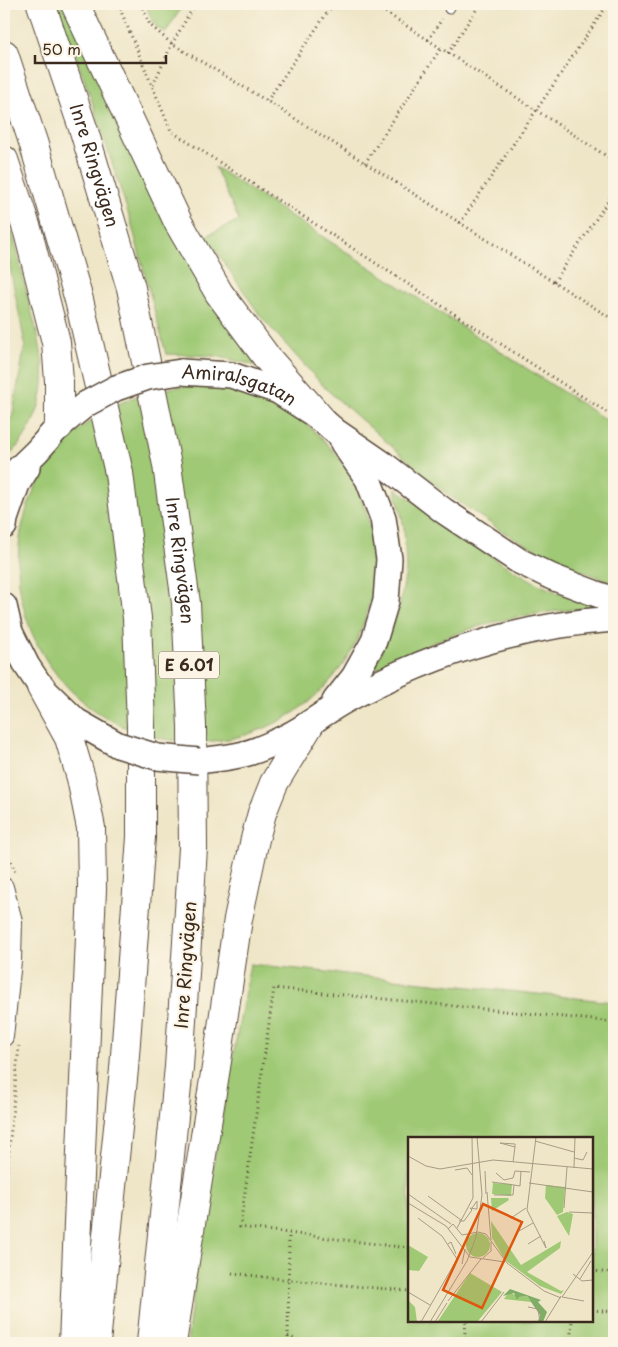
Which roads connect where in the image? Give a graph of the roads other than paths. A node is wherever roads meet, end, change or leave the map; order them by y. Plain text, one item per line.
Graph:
1 (41, 4) edge
2 (75, 4) edge
3 (4, 54) edge
4 (4, 160) edge
5 (328, 424) junction
6 (59, 426) junction
7 (37, 451) junction
8 (4, 483) edge
9 (4, 526) edge
10 (614, 600) edge
11 (4, 606) edge
12 (614, 619) edge
13 (4, 653) edge
14 (34, 677) junction
15 (318, 718) junction
16 (4, 887) edge
17 (4, 1037) edge
18 (73, 1343) edge
19 (96, 1343) edge
20 (151, 1343) edge
21 (172, 1343) edge

1 - 20 highway, Inre Ringvägen / E 6.01
2 - 5 highway
3 - 19 highway, E 6.01
4 - 6 highway
5 - 6 main road, Amiralsgatan, bridge
5 - 10 main road, Amiralsgatan
5 - 15 main road, Amiralsgatan
6 - 7 main road, Amiralsgatan
7 - 8 main road, Amiralsgatan
7 - 9 main road, Amiralsgatan
11 - 14 main road, Amiralsgatan
12 - 15 main road, Amiralsgatan
13 - 14 main road, Amiralsgatan
14 - 15 main road, Amiralsgatan, bridge
14 - 18 highway
15 - 21 highway
16 - 17 street

